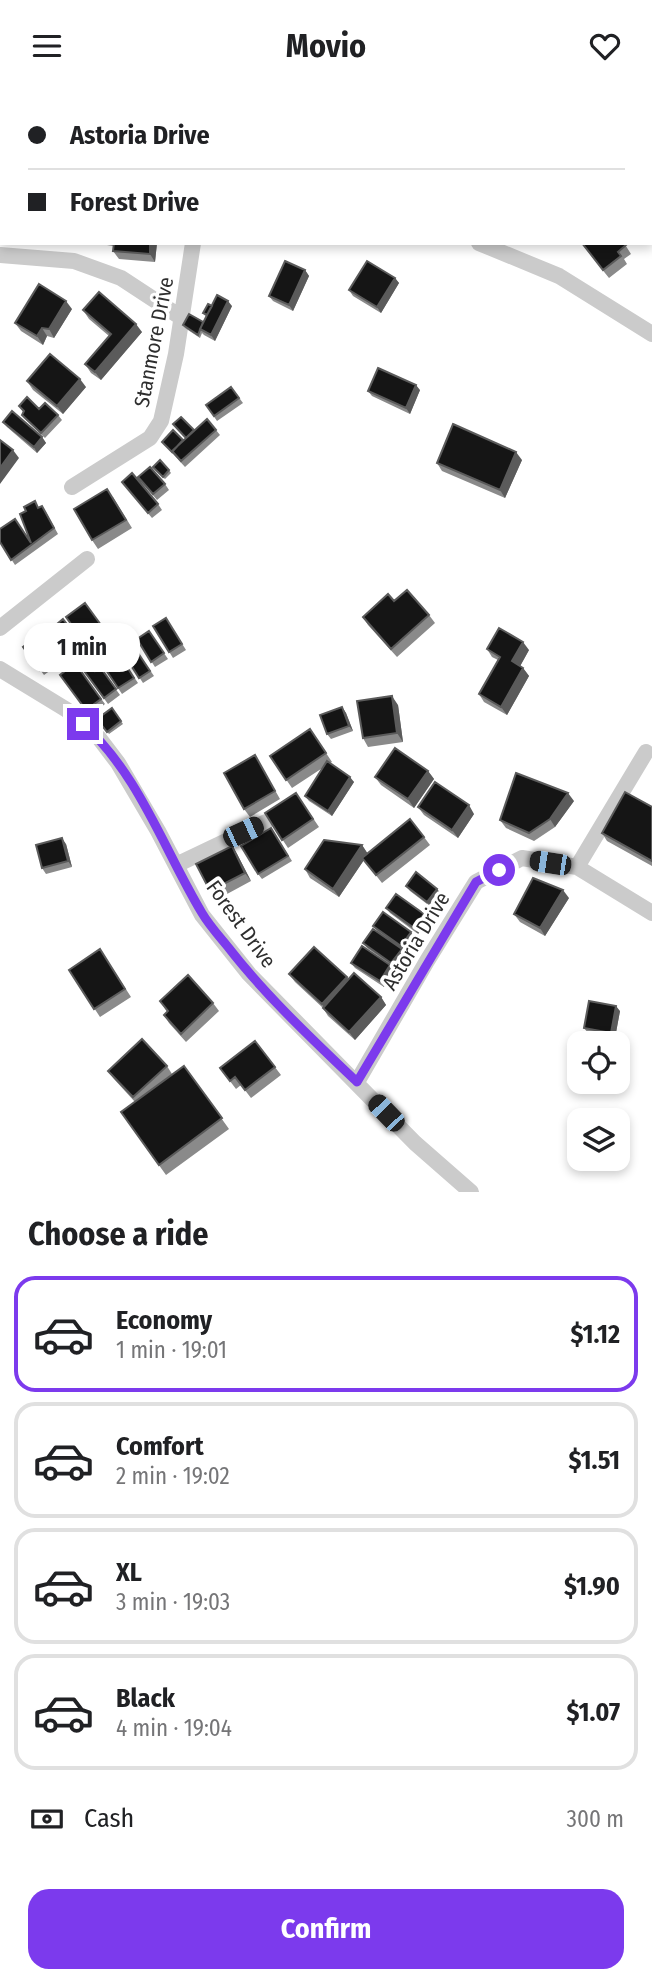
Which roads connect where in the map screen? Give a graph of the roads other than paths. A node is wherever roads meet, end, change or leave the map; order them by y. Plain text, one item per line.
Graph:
1 (192, 245) edge
2 (484, 245) edge
3 (0, 255) edge
4 (182, 319) junction
5 (652, 334) edge
6 (72, 487) dead end
7 (87, 559) dead end
8 (0, 628) edge
9 (0, 669) edge
10 (646, 752) dead end
11 (266, 822) edge
12 (176, 865) junction
13 (577, 867) junction
14 (652, 913) edge
15 (357, 1082) junction
16 (471, 1192) edge

1 - 4 street, Stanmore Drive
2 - 5 street
3 - 4 street
4 - 6 street, Stanmore Drive
7 - 8 street
9 - 12 street, Forest Drive
10 - 13 street
11 - 12 street
12 - 15 street, Forest Drive
13 - 14 street, Astoria Drive
13 - 15 street, Astoria Drive
15 - 16 street, Forest Drive

